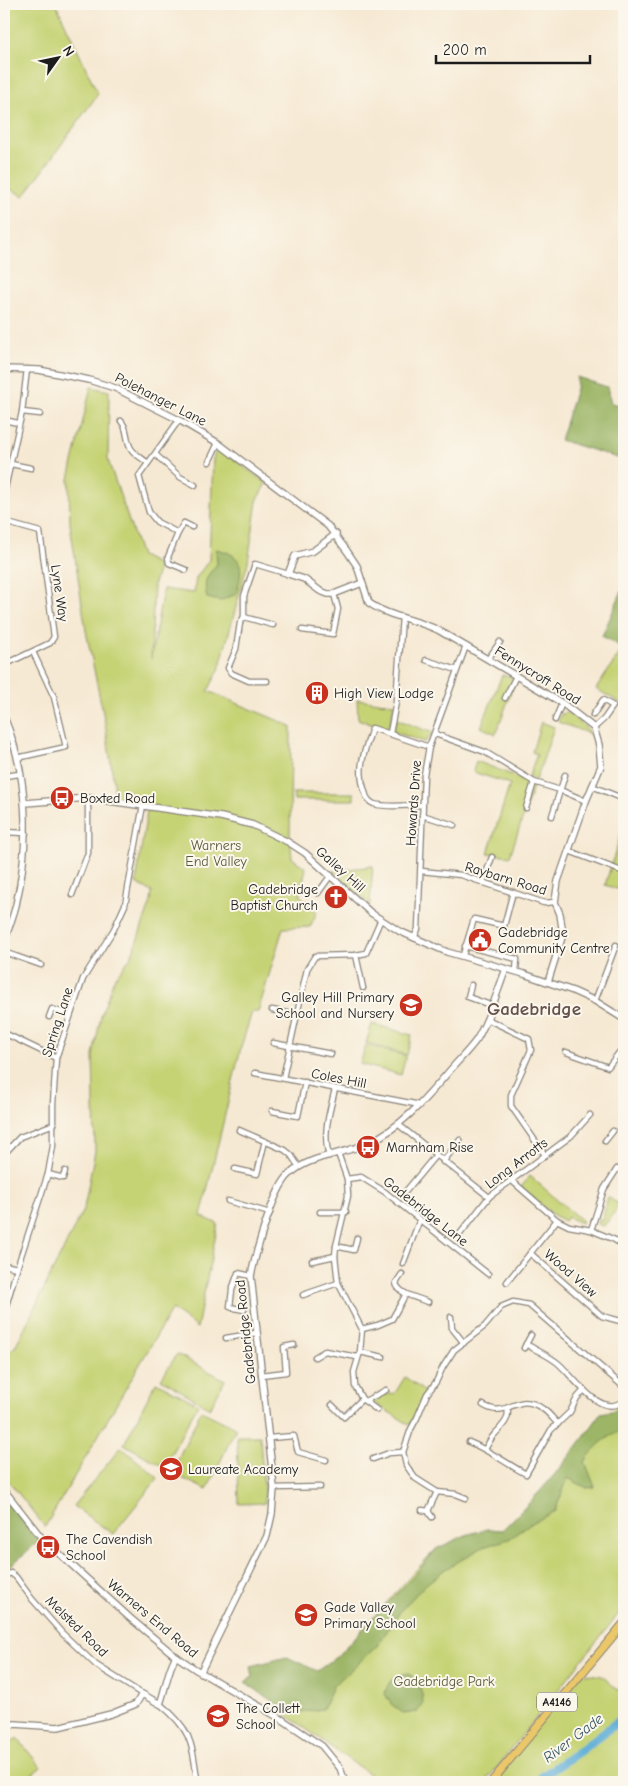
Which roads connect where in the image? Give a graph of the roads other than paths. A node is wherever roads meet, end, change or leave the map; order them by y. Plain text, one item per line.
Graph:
1 (4, 369) edge
2 (27, 369) junction
3 (22, 412) junction
4 (40, 414) dead end
5 (4, 420) edge
6 (179, 420) junction
7 (121, 421) dead end
8 (18, 423) junction
9 (218, 443) junction
10 (156, 455) junction
11 (209, 462) dead end
12 (148, 463) junction
13 (11, 464) junction
14 (31, 468) dead end
15 (195, 484) dead end
16 (4, 493) edge
17 (321, 519) joint
18 (4, 522) edge
19 (192, 527) dead end
20 (178, 533) junction
21 (336, 534) junction
22 (186, 570) dead end
23 (288, 574) junction
24 (362, 583) junction
25 (334, 594) junction
26 (244, 617) junction
27 (402, 617) junction
28 (273, 625) dead end
29 (302, 630) dead end
30 (500, 642) dead end
31 (466, 646) junction
32 (33, 652) junction
33 (488, 659) junction
34 (426, 660) dead end
35 (4, 665) edge
36 (457, 670) junction
37 (516, 676) junction
38 (267, 681) dead end
39 (505, 698) dead end
40 (562, 703) junction
41 (593, 715) dead end
42 (4, 717) edge
43 (555, 720) dead end
44 (594, 728) junction
45 (390, 733) junction
46 (435, 734) junction
47 (429, 747) junction
48 (17, 758) junction
49 (20, 774) junction
50 (565, 775) dead end
51 (4, 776) edge
52 (534, 782) junction
53 (592, 786) junction
54 (560, 790) junction
55 (88, 798) junction
56 (624, 799) edge
57 (586, 802) junction
58 (25, 803) junction
59 (143, 805) junction
60 (422, 805) junction
61 (526, 808) dead end
62 (422, 816) junction
63 (552, 816) dead end
64 (454, 825) dead end
65 (4, 832) edge
66 (26, 833) junction
67 (569, 851) junction
68 (492, 857) dead end
69 (421, 871) junction
70 (624, 872) edge
71 (331, 875) junction
72 (483, 882) junction
73 (513, 892) junction
74 (318, 893) dead end
75 (72, 895) dead end
76 (555, 902) junction
77 (381, 919) junction
78 (414, 938) junction
79 (4, 942) edge
80 (616, 945) dead end
81 (465, 946) junction
82 (4, 952) edge
83 (463, 955) junction
84 (356, 956) junction
85 (41, 965) dead end
86 (506, 968) junction
87 (516, 971) junction
88 (548, 982) junction
89 (471, 985) dead end
90 (363, 988) dead end
91 (595, 1001) junction
92 (493, 1006) junction
93 (272, 1010) dead end
94 (70, 1015) junction
95 (296, 1015) junction
96 (49, 1017) dead end
97 (487, 1019) junction
98 (624, 1019) edge
99 (4, 1033) edge
100 (273, 1043) dead end
101 (290, 1046) junction
102 (624, 1046) edge
103 (566, 1052) dead end
104 (331, 1054) dead end
105 (56, 1058) junction
106 (255, 1073) dead end
107 (284, 1078) junction
108 (305, 1082) junction
109 (335, 1089) junction
110 (418, 1106) junction
111 (272, 1111) dead end
112 (590, 1115) dead end
113 (54, 1124) junction
114 (399, 1125) junction
115 (239, 1130) dead end
116 (614, 1131) dead end
117 (460, 1140) dead end
118 (265, 1141) junction
119 (605, 1141) dead end
120 (338, 1153) junction
121 (4, 1154) edge
122 (545, 1155) junction
123 (329, 1156) junction
124 (435, 1156) junction
125 (443, 1162) junction
126 (299, 1167) junction
127 (235, 1169) dead end
128 (617, 1169) dead end
129 (65, 1171) dead end
130 (48, 1174) junction
131 (347, 1179) junction
132 (511, 1180) junction
133 (406, 1191) dead end
134 (489, 1197) junction
135 (228, 1201) dead end
136 (320, 1212) dead end
137 (346, 1212) junction
138 (270, 1213) junction
139 (420, 1219) junction
140 (557, 1220) junction
141 (591, 1230) junction
142 (460, 1234) dead end
143 (357, 1238) dead end
144 (336, 1246) junction
145 (624, 1247) edge
146 (530, 1253) junction
147 (335, 1256) junction
148 (312, 1261) dead end
149 (403, 1264) dead end
150 (4, 1265) edge
151 (17, 1268) junction
152 (402, 1274) dead end
153 (488, 1274) dead end
154 (251, 1276) junction
155 (506, 1282) dead end
156 (338, 1283) junction
157 (406, 1294) junction
158 (303, 1295) dead end
159 (428, 1302) dead end
160 (244, 1310) dead end
161 (4, 1313) edge
162 (451, 1317) dead end
163 (624, 1322) edge
164 (362, 1329) junction
165 (256, 1333) junction
166 (531, 1335) dead end
167 (226, 1338) dead end
168 (464, 1343) junction
169 (294, 1345) dead end
170 (358, 1354) junction
171 (315, 1357) dead end
172 (383, 1357) dead end
173 (261, 1375) junction
174 (624, 1387) edge
175 (386, 1390) dead end
176 (584, 1390) junction
177 (364, 1400) junction
178 (624, 1400) edge
179 (332, 1405) dead end
180 (483, 1405) dead end
181 (508, 1408) junction
182 (378, 1410) dead end
183 (344, 1416) junction
184 (340, 1423) dead end
185 (558, 1424) junction
186 (269, 1438) junction
187 (469, 1442) dead end
188 (485, 1449) junction
189 (404, 1452) junction
190 (374, 1459) dead end
191 (326, 1460) dead end
192 (320, 1487) dead end
193 (274, 1488) junction
194 (4, 1490) edge
195 (437, 1492) junction
196 (466, 1498) dead end
197 (422, 1510) dead end
198 (428, 1511) junction
199 (432, 1516) dead end
200 (4, 1576) edge
201 (624, 1623) edge
202 (176, 1656) junction
203 (200, 1672) junction
204 (142, 1694) junction
205 (160, 1704) junction
206 (4, 1725) edge
207 (197, 1780) dead end
208 (345, 1782) edge
209 (491, 1782) edge

1 - 2 street, Polehanger Lane
2 - 3 street
2 - 6 street, Polehanger Lane
3 - 4 street
3 - 8 street
5 - 8 street
6 - 9 street, Polehanger Lane
6 - 10 street
7 - 12 street
8 - 13 street
9 - 11 street
9 - 17 street, Polehanger Lane
10 - 12 street
10 - 15 street
12 - 20 street
13 - 14 street
13 - 16 street
17 - 21 street, Fennycroft Road
18 - 32 street, Lyne Way
19 - 20 street
20 - 22 street
21 - 23 street
21 - 24 street, Fennycroft Road
23 - 25 street
23 - 26 street
24 - 25 street
24 - 27 street, Fennycroft Road
25 - 29 street
26 - 28 street
26 - 38 street
27 - 31 street, Fennycroft Road
27 - 45 street
30 - 33 street
31 - 33 street, Fennycroft Road
31 - 36 street, Howards Drive
32 - 35 street, Lyne Way
32 - 48 street
33 - 37 street, Fennycroft Road
34 - 36 street
36 - 46 street, Howards Drive
37 - 39 street
37 - 40 street, Fennycroft Road
40 - 43 street
40 - 44 street, Fennycroft Road
41 - 44 street
42 - 48 street
44 - 53 street
45 - 47 street
45 - 60 street
46 - 47 street, Howards Drive
46 - 52 street
47 - 60 street, Howards Drive
48 - 49 street
49 - 51 street
49 - 58 street
50 - 54 street
52 - 54 street
52 - 61 street
53 - 56 street
53 - 57 street
54 - 57 street
54 - 63 street
55 - 58 street, Galley Hill
55 - 59 street, Galley Hill
55 - 75 street
57 - 67 street
58 - 66 street
59 - 71 street, Galley Hill
59 - 94 street, Spring Lane
60 - 62 street, Howards Drive
62 - 64 street
62 - 69 street, Howards Drive
65 - 66 street
66 - 79 street
67 - 70 street
67 - 76 street
68 - 72 street
69 - 72 street, Raybarn Road
69 - 78 street, Howards Drive
71 - 74 street
71 - 77 street, Galley Hill
72 - 73 street, Raybarn Road
73 - 76 street, Raybarn Road
73 - 81 street
76 - 88 street
77 - 78 street, Galley Hill
77 - 84 street
78 - 83 street, Galley Hill
80 - 91 street
81 - 83 street
81 - 87 street
82 - 85 street
83 - 86 street, Galley Hill
84 - 90 street
84 - 95 street
86 - 87 street, Galley Hill
86 - 92 street, Gadebridge Road
87 - 88 street, Galley Hill
88 - 91 street, Galley Hill
89 - 92 street
91 - 98 street, Galley Hill
92 - 97 street, Gadebridge Road
93 - 95 street
94 - 96 street
94 - 105 street, Spring Lane
95 - 101 street
97 - 110 street, Gadebridge Road
97 - 122 street
99 - 105 street
100 - 101 street
101 - 104 street
101 - 107 street
102 - 103 street
105 - 113 street, Spring Lane
106 - 107 street, Coles Hill
107 - 108 street, Coles Hill
108 - 109 street, Coles Hill
108 - 111 street
109 - 110 street, Coles Hill
109 - 123 street
110 - 114 street, Gadebridge Road
112 - 122 street, Long Arrotts
113 - 121 street
113 - 130 street, Spring Lane
114 - 120 street, Gadebridge Road
114 - 124 street
115 - 118 street
116 - 119 street
117 - 125 street
118 - 126 street
118 - 127 street
120 - 123 street, Gadebridge Road
120 - 131 street
122 - 132 street, Long Arrotts
123 - 126 street, Gadebridge Road
124 - 125 street
124 - 133 street
125 - 134 street
126 - 138 street, Gadebridge Road
128 - 141 street
129 - 130 street
130 - 151 street, Spring Lane
131 - 137 street
131 - 139 street, Gadebridge Lane
132 - 134 street, Long Arrotts
132 - 140 street
134 - 142 street, Long Arrotts
135 - 138 street
136 - 137 street
137 - 144 street
138 - 154 street, Gadebridge Road
139 - 149 street
139 - 153 street, Gadebridge Lane
140 - 141 street
140 - 146 street
141 - 145 street
143 - 144 street
144 - 147 street
146 - 155 street
146 - 163 street, Wood View
147 - 148 street
147 - 156 street
150 - 151 street
151 - 161 street, Spring Lane
152 - 157 street
154 - 160 street
154 - 165 street, Gadebridge Road
156 - 158 street
156 - 164 street
157 - 159 street
157 - 164 street
162 - 168 street
164 - 170 street
165 - 167 street
165 - 173 street, Gadebridge Road
166 - 176 street
168 - 174 street
168 - 189 street
169 - 173 street
170 - 171 street
170 - 172 street
170 - 177 street
173 - 186 street, Gadebridge Road
175 - 177 street
176 - 178 street
176 - 185 street
177 - 182 street
177 - 183 street
179 - 183 street
180 - 181 street
181 - 185 street
181 - 188 street
183 - 184 street
185 - 188 street
186 - 191 street
186 - 193 street, Gadebridge Road
187 - 188 street
189 - 190 street
189 - 195 street
192 - 193 street
193 - 203 street, Gadebridge Road
194 - 202 street, Warners End Road
195 - 196 street
195 - 198 street
197 - 198 street
198 - 199 street
200 - 204 street, Melsted Road
201 - 209 main road, A4146
202 - 203 street, Warners End Road
202 - 205 street
203 - 208 street, Warners End Road
204 - 205 street, Melsted Road
204 - 206 street
205 - 207 street

